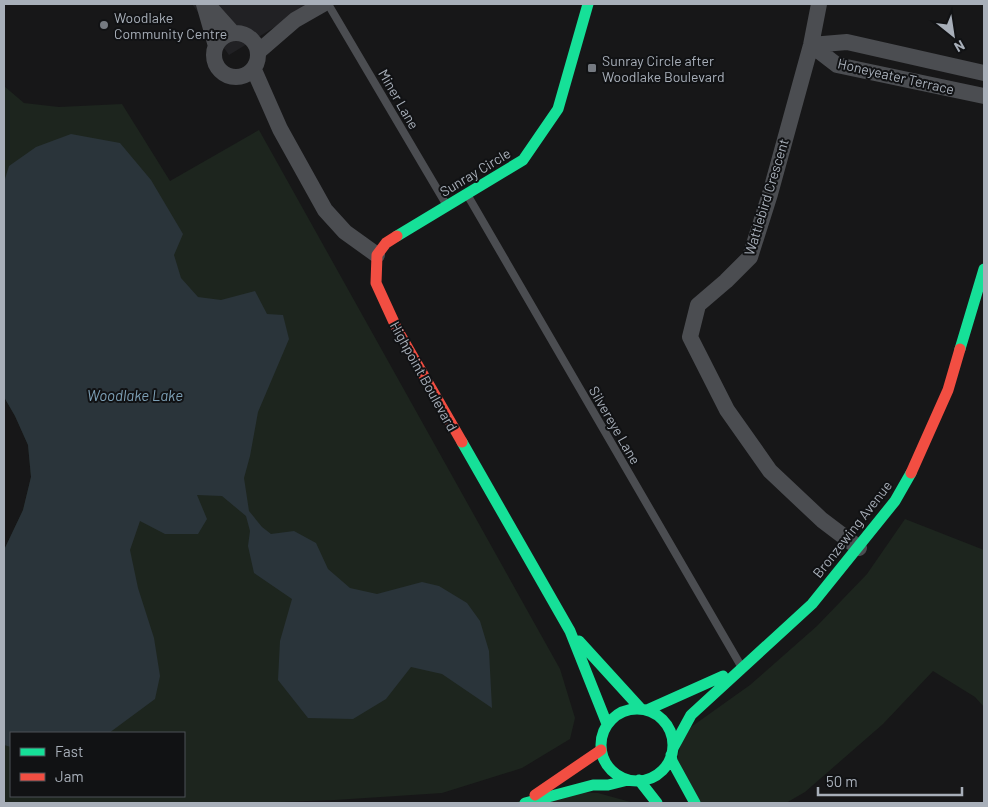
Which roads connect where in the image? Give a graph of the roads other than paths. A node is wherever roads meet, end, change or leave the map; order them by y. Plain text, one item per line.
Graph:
1 (204, 4) edge
2 (207, 4) edge
3 (323, 4) edge
4 (328, 4) edge
5 (588, 4) edge
6 (819, 4) edge
7 (295, 20) junction
8 (240, 35) junction
9 (811, 44) junction
10 (216, 46) junction
11 (258, 52) junction
12 (247, 73) junction
13 (984, 73) edge
14 (984, 96) edge
15 (467, 195) junction
16 (448, 206) junction
17 (377, 256) junction
18 (984, 269) edge
19 (859, 548) junction
20 (570, 631) junction
21 (742, 668) junction
22 (644, 709) junction
23 (607, 724) junction
24 (601, 750) junction
25 (672, 752) junction
26 (634, 780) junction
27 (523, 803) edge
28 (657, 803) edge
29 (695, 803) edge

1 - 10 street
2 - 8 street
3 - 7 street
4 - 16 lane, Miner Lane
5 - 15 street, Sunray Circle
6 - 9 street, Wattlebird Crescent
7 - 8 street
7 - 11 street
8 - 10 street
8 - 11 street
9 - 13 street, Honeyeater Terrace
9 - 14 street, Honeyeater Terrace
9 - 19 street, Wattlebird Crescent
10 - 12 street
11 - 12 street
12 - 17 street
15 - 16 street, Sunray Circle
15 - 21 lane, Silvereye Lane
16 - 17 street, Sunray Circle
17 - 20 street, Highpoint Boulevard
18 - 19 street, Bronzewing Avenue
19 - 21 street, Bronzewing Avenue
20 - 22 street, Highpoint Boulevard
20 - 23 street, Highpoint Boulevard
21 - 22 street, Bronzewing Avenue
21 - 25 street, Bronzewing Avenue
22 - 23 street
22 - 25 street
23 - 24 street
24 - 26 street
24 - 27 street
25 - 26 street
25 - 29 street
26 - 27 street
26 - 28 street

